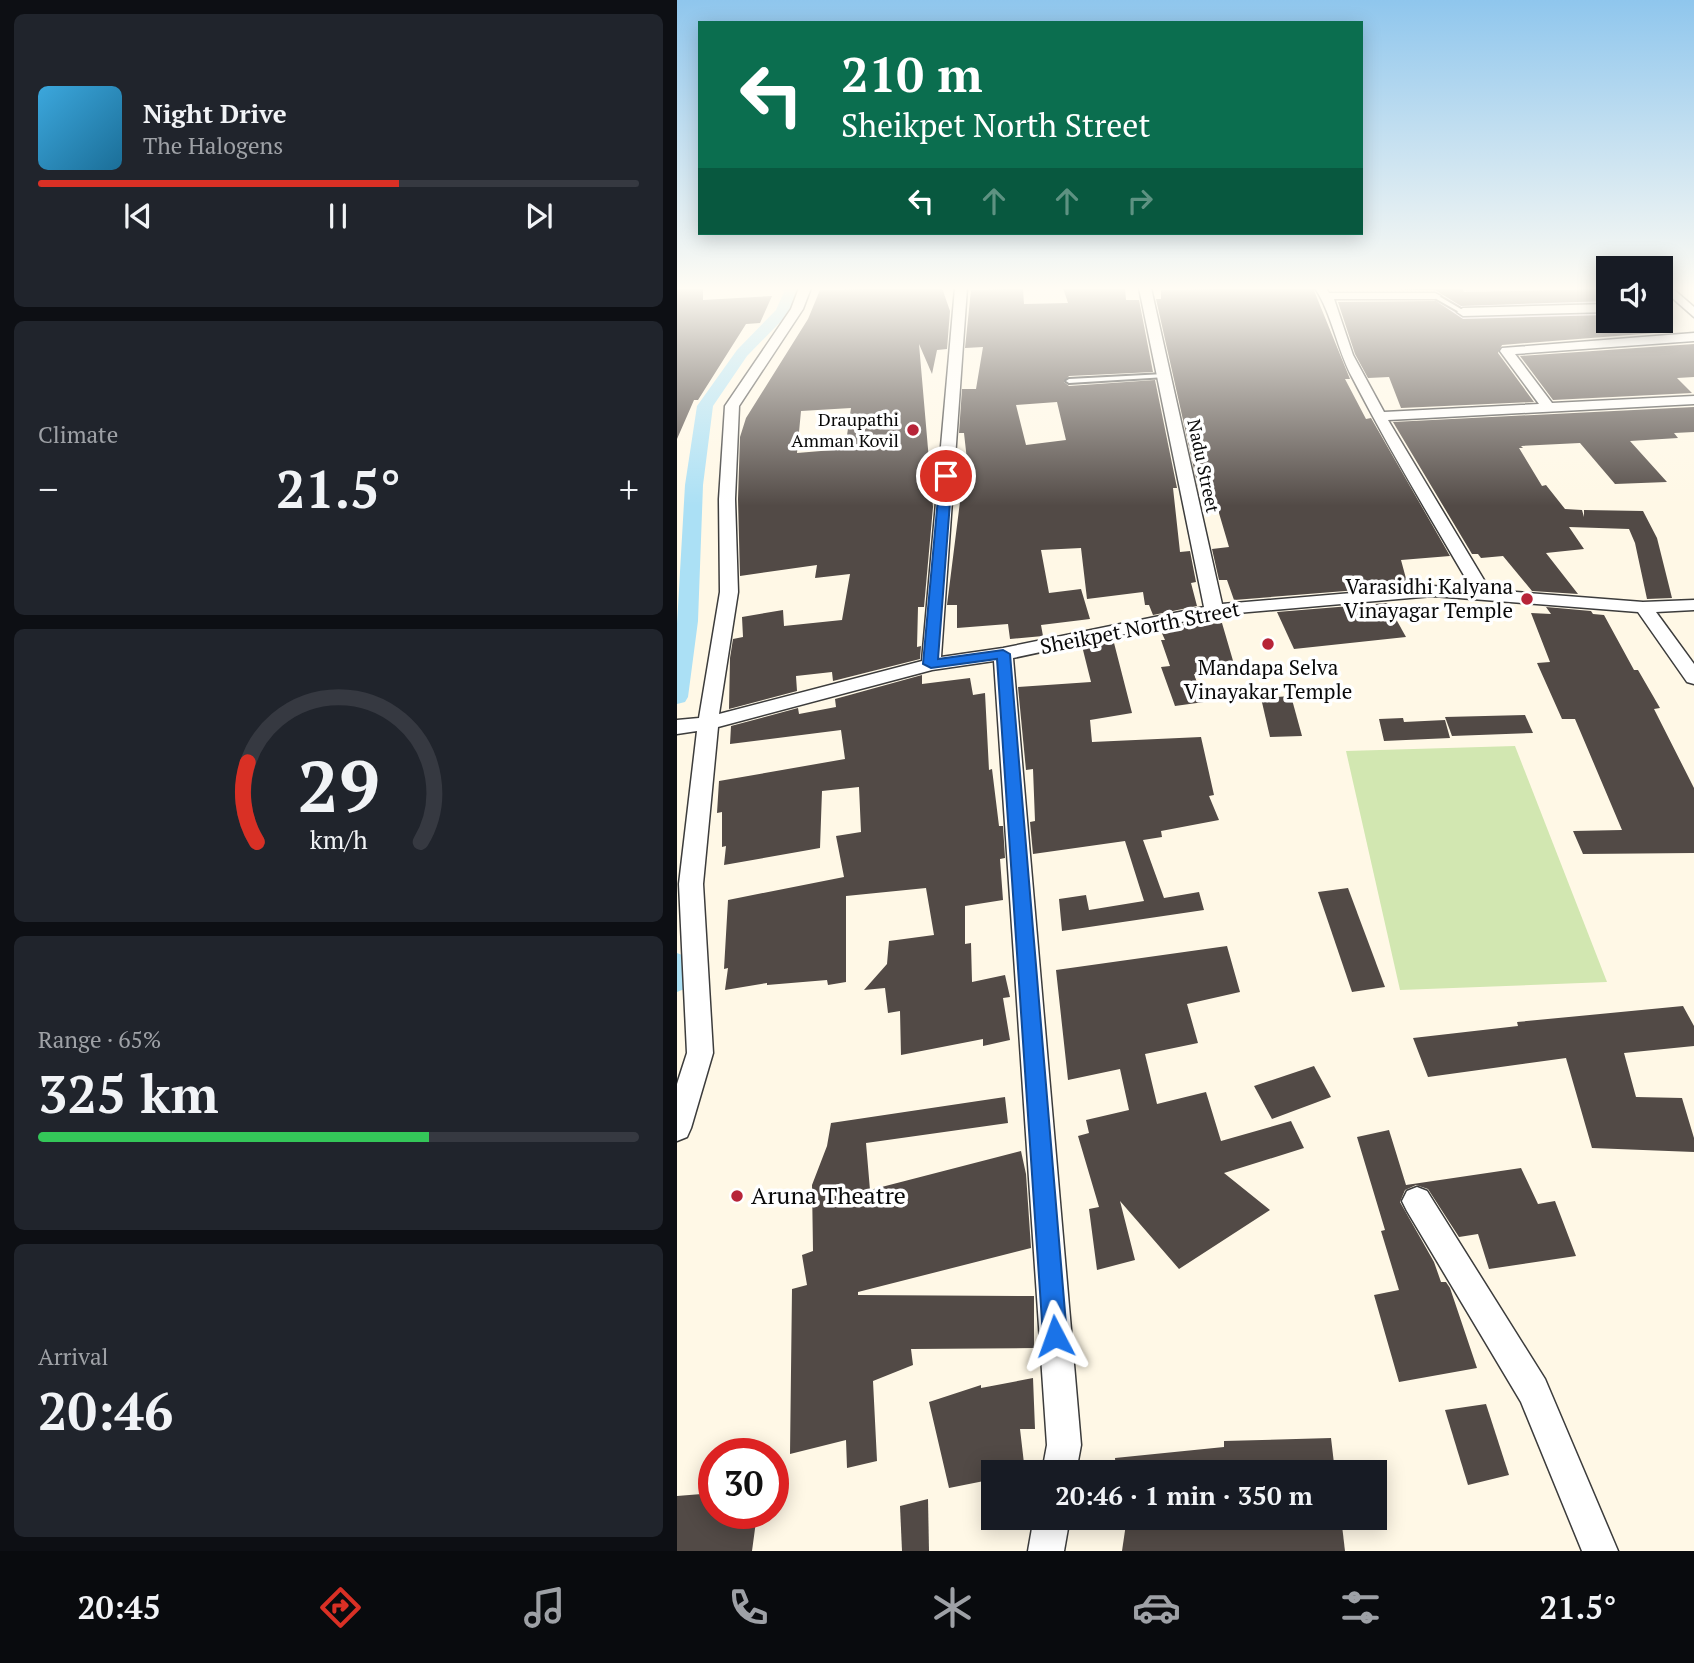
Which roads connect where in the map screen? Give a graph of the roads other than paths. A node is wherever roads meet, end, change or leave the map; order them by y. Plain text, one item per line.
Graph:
1 (760, 360) edge
2 (955, 360) edge
3 (1161, 360) edge
4 (1350, 360) edge
5 (1513, 360) edge
6 (1164, 376) junction
7 (1069, 381) dead end
8 (1694, 400) edge
9 (1549, 408) junction
10 (1379, 416) junction
11 (1485, 596) junction
12 (1694, 605) edge
13 (1642, 607) junction
14 (1214, 610) junction
15 (1003, 654) junction
16 (931, 664) junction
17 (1694, 678) edge
18 (708, 723) junction
19 (677, 727) edge
20 (677, 1128) edge
21 (1417, 1201) dead end
22 (1061, 1460) edge
23 (1050, 1530) edge
24 (1046, 1551) edge
25 (1600, 1551) edge

1 - 18 street
2 - 16 street
3 - 6 street, Nadu Street
4 - 10 street
5 - 9 street
6 - 7 lane
6 - 14 street, Nadu Street
8 - 9 street
9 - 10 street
10 - 11 street
11 - 13 street, Sheikpet North Street
11 - 14 street, Sheikpet North Street
12 - 13 street, Sheikpet North Street
13 - 17 street
14 - 15 street, Sheikpet North Street
15 - 16 street, Sheikpet North Street
15 - 22 street
16 - 18 street, Sheikpet North Street
18 - 19 street, Sheikpet North Street
18 - 20 street
21 - 25 street
23 - 24 street

